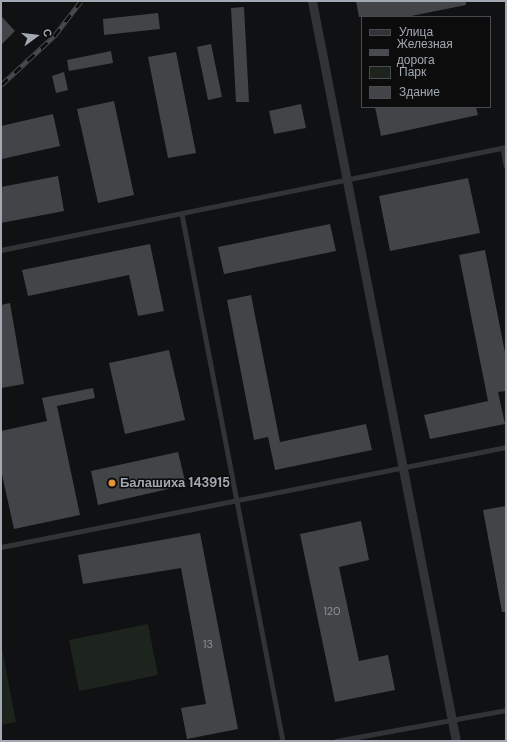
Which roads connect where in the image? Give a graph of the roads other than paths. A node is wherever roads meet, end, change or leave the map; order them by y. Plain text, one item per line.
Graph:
1 (312, 1) edge
2 (504, 147) edge
3 (506, 165) edge
4 (345, 181) junction
5 (182, 214) junction
6 (1, 250) edge
7 (506, 448) edge
8 (402, 468) junction
9 (235, 502) junction
10 (1, 547) edge
11 (506, 710) edge
12 (451, 720) junction
13 (283, 741) edge
14 (336, 741) edge
15 (456, 741) edge

1 - 4 street
2 - 3 lane
2 - 4 lane
4 - 5 lane
4 - 8 street
5 - 6 lane
5 - 9 lane
7 - 8 lane
8 - 9 lane
8 - 12 street
9 - 10 lane
9 - 13 lane
11 - 12 lane
12 - 14 lane
12 - 15 street

